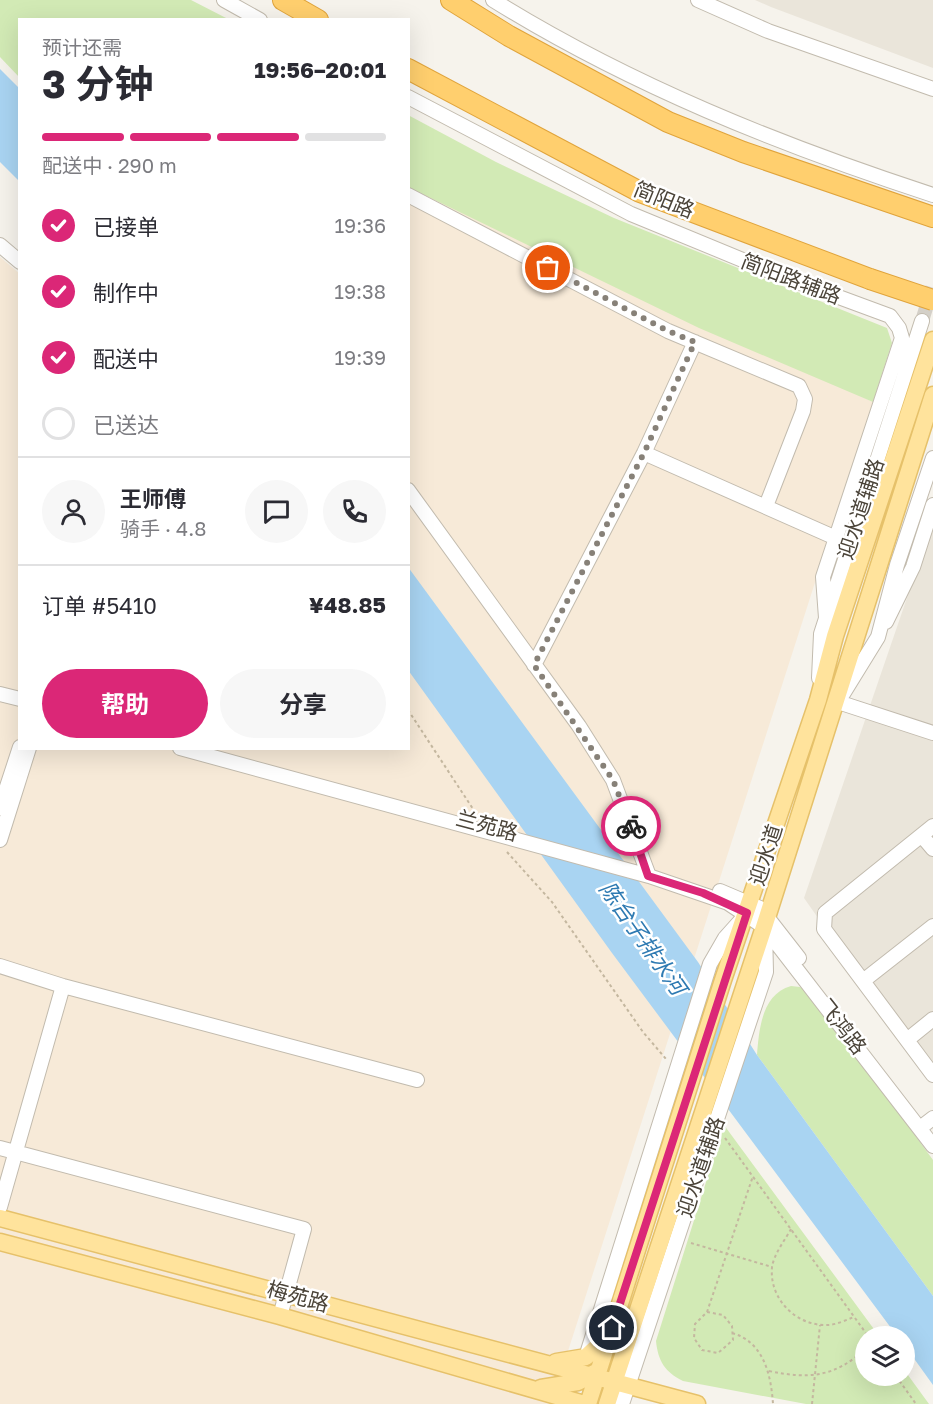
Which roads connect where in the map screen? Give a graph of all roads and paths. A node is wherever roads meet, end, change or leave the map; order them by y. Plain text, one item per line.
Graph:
1 (283, 0) edge
2 (493, 0) edge
3 (698, 0) edge
4 (454, 1) edge
5 (229, 3) edge
6 (241, 18) edge
7 (256, 18) edge
8 (314, 18) edge
9 (410, 70) edge
10 (933, 89) edge
11 (410, 99) edge
12 (933, 195) edge
13 (410, 196) edge
14 (933, 217) edge
15 (0, 238) edge
16 (0, 245) edge
17 (18, 252) edge
18 (18, 260) edge
19 (933, 300) edge
20 (922, 321) tunnel mouth
21 (933, 340) edge
22 (695, 342) junction
23 (933, 394) edge
24 (644, 453) junction
25 (933, 458) edge
26 (410, 493) edge
27 (933, 505) edge
28 (766, 506) junction
29 (836, 538) junction
30 (826, 618) junction
31 (878, 637) junction
32 (534, 665) junction
33 (0, 694) edge
34 (18, 698) edge
35 (0, 700) edge
36 (818, 700) junction
37 (18, 704) edge
38 (835, 705) junction
39 (410, 713) edge
40 (933, 733) edge
41 (19, 750) edge
42 (28, 750) edge
43 (188, 750) edge
44 (208, 750) edge
45 (0, 810) edge
46 (933, 826) edge
47 (486, 829) junction
48 (922, 836) junction
49 (0, 840) edge
50 (933, 849) edge
51 (642, 871) junction
52 (749, 908) junction
53 (766, 921) junction
54 (933, 926) edge
55 (0, 966) edge
56 (863, 981) junction
57 (63, 986) junction
58 (933, 1019) edge
59 (907, 1040) junction
60 (677, 1069) junction
61 (933, 1075) edge
62 (417, 1080) dead end
63 (715, 1124) junction
64 (928, 1124) edge
65 (933, 1146) edge
66 (0, 1148) edge
67 (14, 1152) junction
68 (753, 1176) junction
69 (0, 1207) edge
70 (0, 1218) edge
71 (791, 1229) junction
72 (677, 1239) junction
73 (0, 1242) edge
74 (727, 1254) junction
75 (772, 1267) junction
76 (287, 1294) junction
77 (707, 1312) junction
78 (280, 1316) junction
79 (854, 1317) junction
80 (820, 1324) junction
81 (861, 1326) edge
82 (631, 1330) junction
83 (732, 1333) junction
84 (855, 1359) edge
85 (538, 1361) junction
86 (769, 1371) junction
87 (815, 1374) junction
88 (621, 1383) junction
89 (903, 1386) edge
90 (525, 1387) junction
91 (582, 1388) edge
92 (548, 1404) edge
93 (608, 1404) edge
94 (622, 1404) edge
95 (697, 1404) edge
96 (773, 1404) edge
97 (812, 1404) edge
98 (916, 1404) edge

1 - 8 highway
2 - 12 street
3 - 10 street
4 - 14 highway
5 - 6 street
5 - 7 street
9 - 19 highway, 简阳路, bridge
11 - 29 street, 简阳路辅路
13 - 22 street
15 - 17 street
16 - 18 street
20 - 30 street, 迎水道辅路
21 - 36 main road, 迎水道
22 - 24 street
22 - 28 street
23 - 38 main road, 迎水道
24 - 28 street
24 - 32 street
25 - 31 street
26 - 32 street
27 - 31 street
28 - 29 street
29 - 30 street, 简阳路辅路
30 - 36 street, 迎水道辅路
31 - 38 street
32 - 51 street
33 - 34 street
35 - 37 street
36 - 52 main road, 迎水道
38 - 40 street
38 - 53 main road, 迎水道
39 - 47 path
41 - 45 street
42 - 49 street
43 - 47 street, 兰苑路
44 - 47 street, 兰苑路
46 - 48 street
47 - 51 street, 兰苑路
47 - 60 path
48 - 50 street
48 - 56 street
51 - 52 street, 兰苑路
52 - 53 street, 飞鸿路
52 - 60 street
52 - 91 main road, 迎水道
53 - 63 street, 迎水道辅路
53 - 64 street, 飞鸿路
53 - 82 main road, 迎水道
54 - 56 street
55 - 57 street
56 - 59 street
57 - 62 street
57 - 67 street
58 - 59 street
59 - 61 street
60 - 91 street
63 - 68 path
63 - 72 street, 迎水道辅路
64 - 65 street, 飞鸿路
66 - 67 street
67 - 69 street
67 - 76 street
68 - 71 path
68 - 74 path
70 - 76 main road, 梅苑路
71 - 75 path
71 - 79 path
72 - 74 path
72 - 88 street, 迎水道辅路
73 - 78 main road, 梅苑路
74 - 75 path
74 - 77 path
75 - 80 path
76 - 78 street
76 - 85 main road, 梅苑路
77 - 83 path
77 - 83 path
78 - 90 main road, 梅苑路
79 - 80 path
79 - 81 path
80 - 87 path
82 - 88 main road, 迎水道
82 - 91 main road
83 - 86 path
84 - 87 path
85 - 91 main road
85 - 91 main road
86 - 87 path
86 - 96 path
87 - 97 path
88 - 91 main road, 梅苑路
88 - 93 main road, 迎水道
88 - 94 street, 迎水道辅路
88 - 95 main road, 梅苑路
89 - 98 path
90 - 91 main road, 梅苑路
90 - 92 main road

